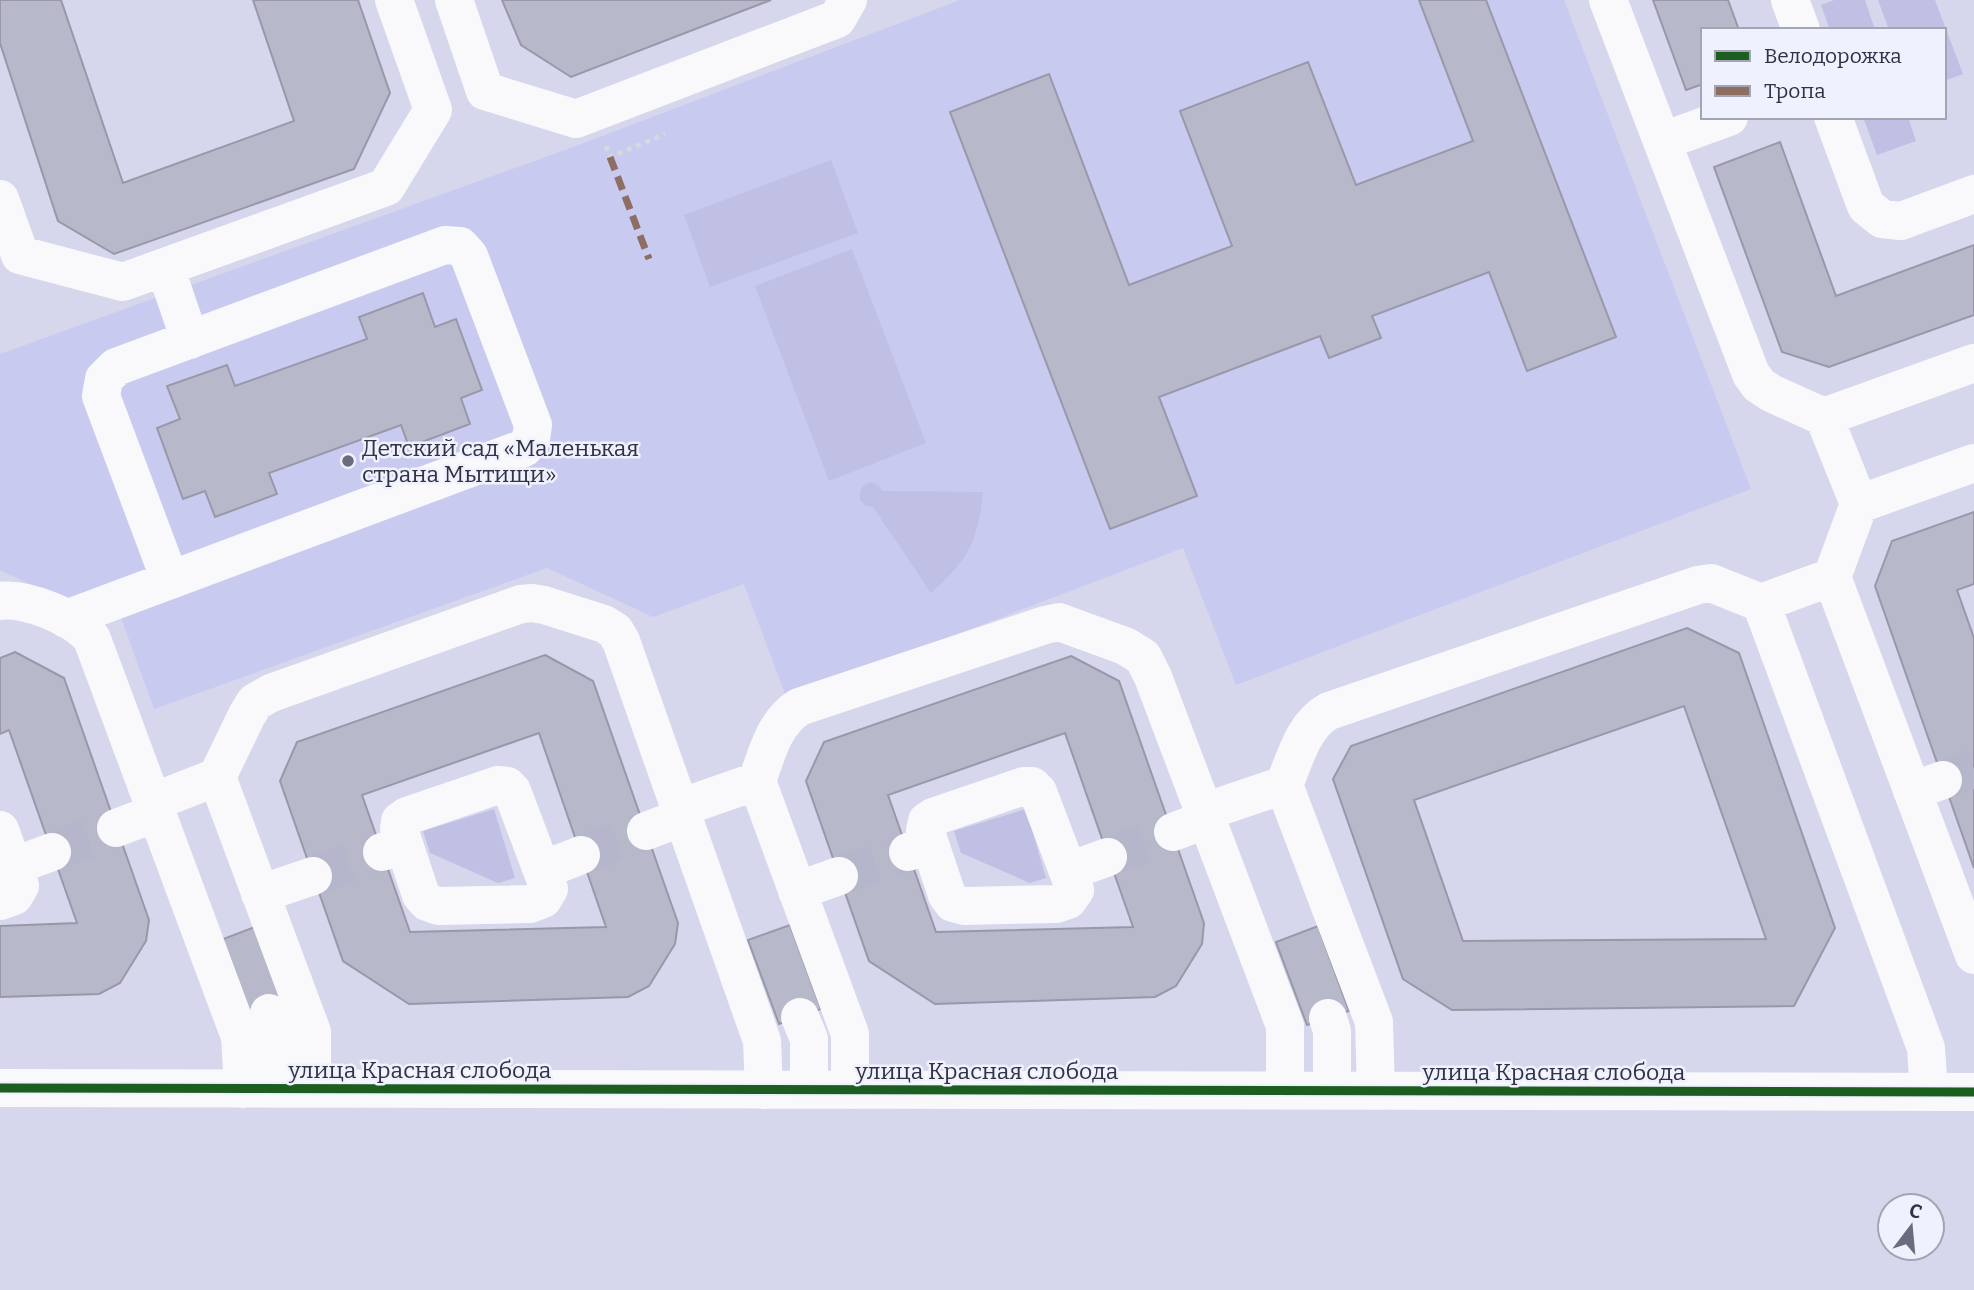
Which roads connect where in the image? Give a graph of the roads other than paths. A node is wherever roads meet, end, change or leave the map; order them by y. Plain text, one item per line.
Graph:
1 (394, 0) edge
2 (454, 0) edge
3 (848, 0) edge
4 (1608, 0) edge
5 (1790, 0) edge
6 (1800, 28) edge
7 (485, 91) junction
8 (433, 110) junction
9 (1724, 119) edge
10 (1834, 119) edge
11 (1662, 142) junction
12 (1974, 194) edge
13 (0, 199) edge
14 (10, 260) edge
15 (165, 267) junction
16 (190, 340) junction
17 (1974, 363) edge
18 (1824, 417) junction
19 (1974, 463) edge
20 (1859, 504) junction
21 (1832, 577) junction
22 (170, 580) junction
23 (0, 601) edge
24 (1761, 603) junction
25 (66, 619) junction
26 (217, 777) junction
27 (757, 781) junction
28 (1284, 785) junction
29 (155, 807) junction
30 (681, 812) junction
31 (1195, 821) junction
32 (116, 828) tunnel mouth
33 (0, 831) edge
34 (646, 831) tunnel mouth
35 (52, 852) tunnel mouth
36 (582, 855) tunnel mouth
37 (1108, 857) tunnel mouth
38 (14, 866) junction
39 (543, 870) junction
40 (1069, 871) junction
41 (313, 876) tunnel mouth
42 (839, 876) tunnel mouth
43 (797, 891) junction
44 (260, 894) junction
45 (0, 901) edge
46 (1974, 956) edge
47 (269, 1013) dead end
48 (800, 1017) dead end
49 (1328, 1018) dead end
50 (0, 1088) edge
51 (278, 1088) junction
52 (809, 1089) junction
53 (764, 1090) junction
54 (850, 1090) junction
55 (1285, 1091) junction
56 (1332, 1091) junction
57 (1376, 1091) junction
58 (1929, 1092) junction
59 (1974, 1092) edge

1 - 8 street
2 - 7 street
3 - 7 street
4 - 11 street
5 - 6 street
7 - 8 street
8 - 15 street
9 - 11 street
10 - 12 street
11 - 18 street
13 - 14 street
14 - 15 street
15 - 16 street
16 - 22 street
16 - 22 street
17 - 18 street
18 - 20 street
19 - 20 street
20 - 21 street
21 - 24 street
21 - 46 street
22 - 25 street
23 - 25 street
24 - 28 street
24 - 58 street
25 - 29 street
26 - 29 street
26 - 30 street
26 - 44 street
27 - 30 street
27 - 31 street
27 - 43 street
28 - 31 street
28 - 57 street
29 - 32 street
29 - 51 street
30 - 34 street
30 - 53 street
31 - 55 street
33 - 38 street
35 - 38 street
36 - 39 street
37 - 40 street
38 - 45 street
39 - 39 street
40 - 40 street
41 - 44 street
42 - 43 street
43 - 54 street
44 - 51 street
47 - 51 street
48 - 52 street
49 - 56 street
50 - 51 street, улица Красная слобода
51 - 53 street, улица Красная слобода
52 - 53 street, улица Красная слобода
52 - 54 street, улица Красная слобода
54 - 55 street, улица Красная слобода
55 - 56 street, улица Красная слобода
56 - 57 street, улица Красная слобода
57 - 58 street, улица Красная слобода
58 - 59 street, улица Красная слобода

